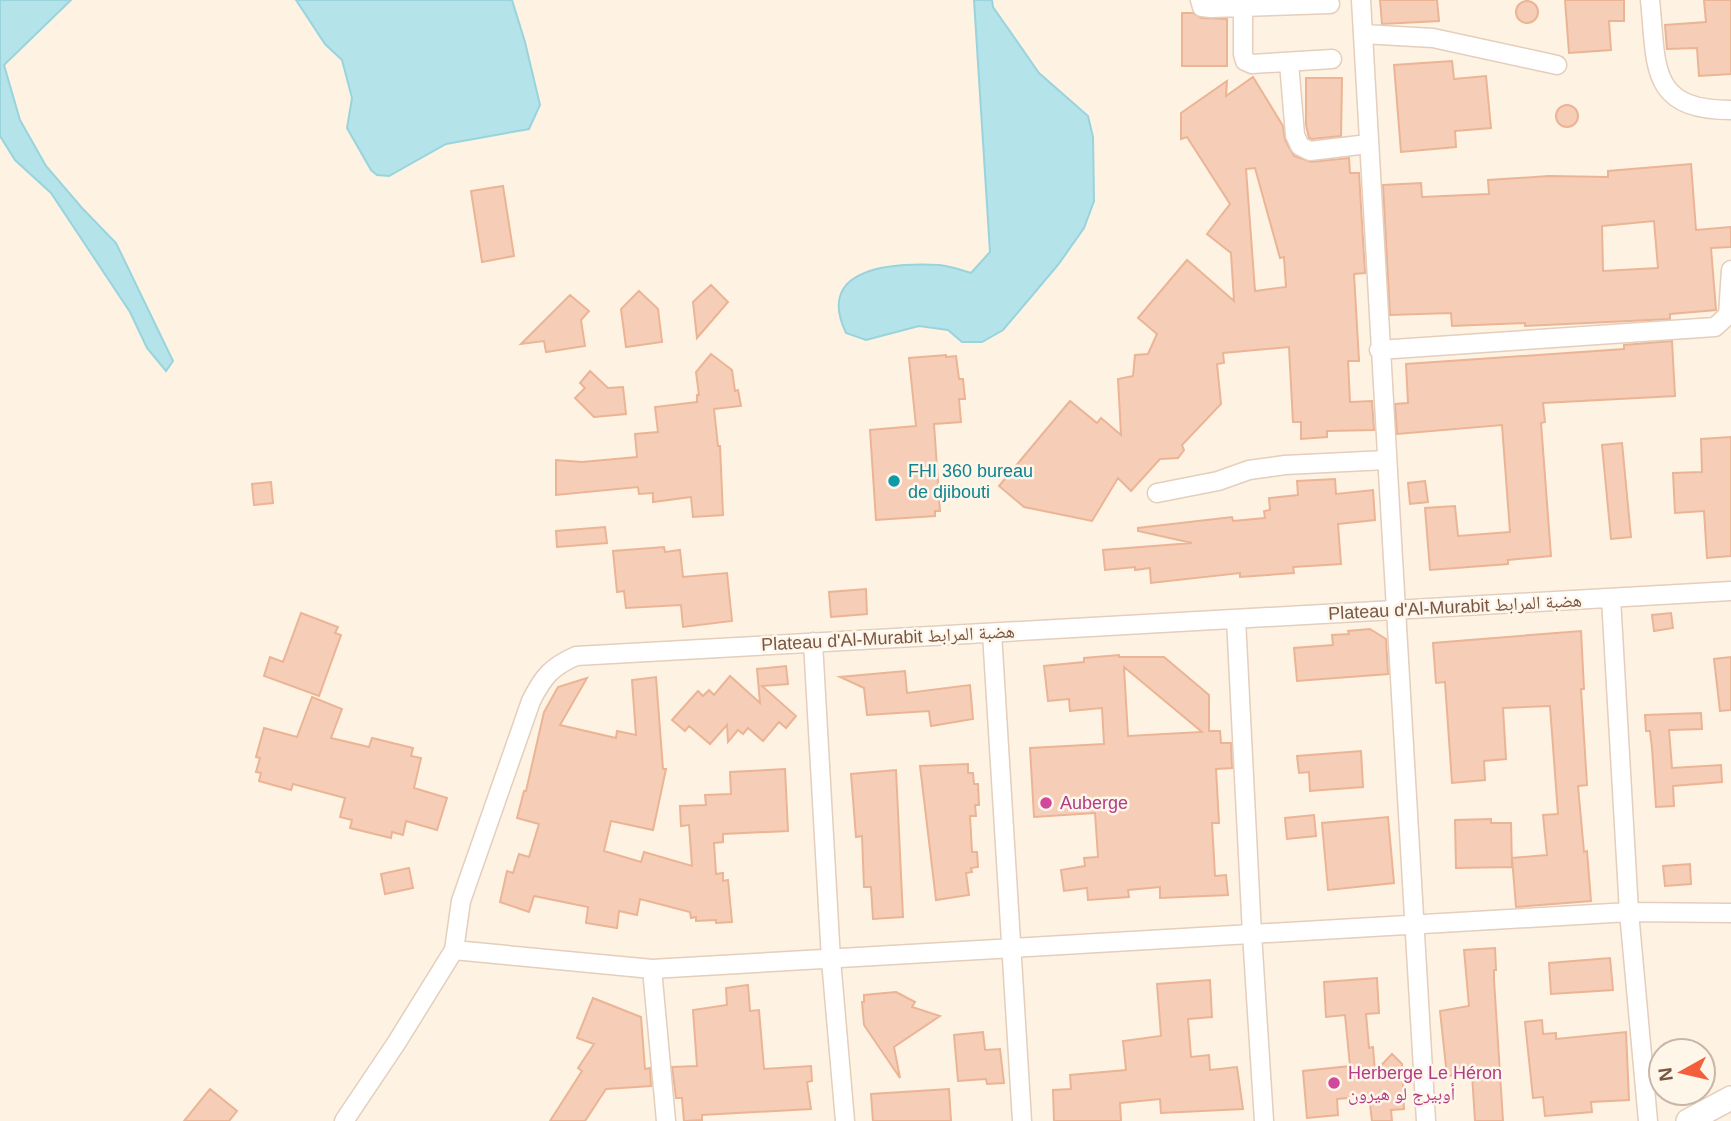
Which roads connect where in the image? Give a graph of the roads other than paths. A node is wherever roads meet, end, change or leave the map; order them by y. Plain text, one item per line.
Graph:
1 (1200, 0) edge
2 (1361, 0) edge
3 (1650, 0) edge
4 (1330, 4) dead end
5 (1242, 7) junction
6 (1363, 34) junction
7 (1332, 59) dead end
8 (1289, 63) junction
9 (1557, 65) dead end
10 (1731, 110) edge
11 (1368, 144) junction
12 (1731, 270) edge
13 (1379, 350) junction
14 (1386, 460) junction
15 (1157, 492) dead end
16 (1731, 591) edge
17 (1611, 598) junction
18 (1397, 610) junction
19 (1236, 619) junction
20 (992, 633) junction
21 (813, 642) junction
22 (1629, 912) junction
23 (1731, 913) edge
24 (1415, 925) junction
25 (1252, 934) junction
26 (1012, 949) junction
27 (454, 950) junction
28 (831, 960) junction
29 (652, 969) junction
30 (1731, 1098) edge
31 (344, 1121) edge
32 (666, 1121) edge
33 (845, 1121) edge
34 (1022, 1121) edge
35 (1264, 1121) edge
36 (1426, 1121) edge
37 (1648, 1121) edge
38 (1688, 1121) edge

1 - 5 street
2 - 6 street
3 - 10 street
4 - 5 street
5 - 8 street
6 - 9 street
6 - 11 street
7 - 8 street
8 - 11 street
11 - 13 street
12 - 13 street
13 - 14 street
14 - 15 street
14 - 18 street
16 - 17 street, Plateau d'Al-Murabit هضبة المرابط
17 - 18 street, Plateau d'Al-Murabit هضبة المرابط
17 - 22 street
18 - 19 street, Plateau d'Al-Murabit هضبة المرابط
18 - 24 street
19 - 20 street, Plateau d'Al-Murabit هضبة المرابط
19 - 25 street
20 - 21 street, Plateau d'Al-Murabit هضبة المرابط
20 - 26 street
21 - 27 street, Plateau d'Al-Murabit هضبة المرابط
21 - 28 street
22 - 23 street
22 - 24 street
22 - 37 street
24 - 25 street
24 - 36 street
25 - 26 street
25 - 35 street
26 - 28 street
26 - 34 street
27 - 29 street
27 - 31 street, Plateau d'Al-Murabit هضبة المرابط
28 - 29 street
28 - 33 street
29 - 32 street
30 - 38 street

